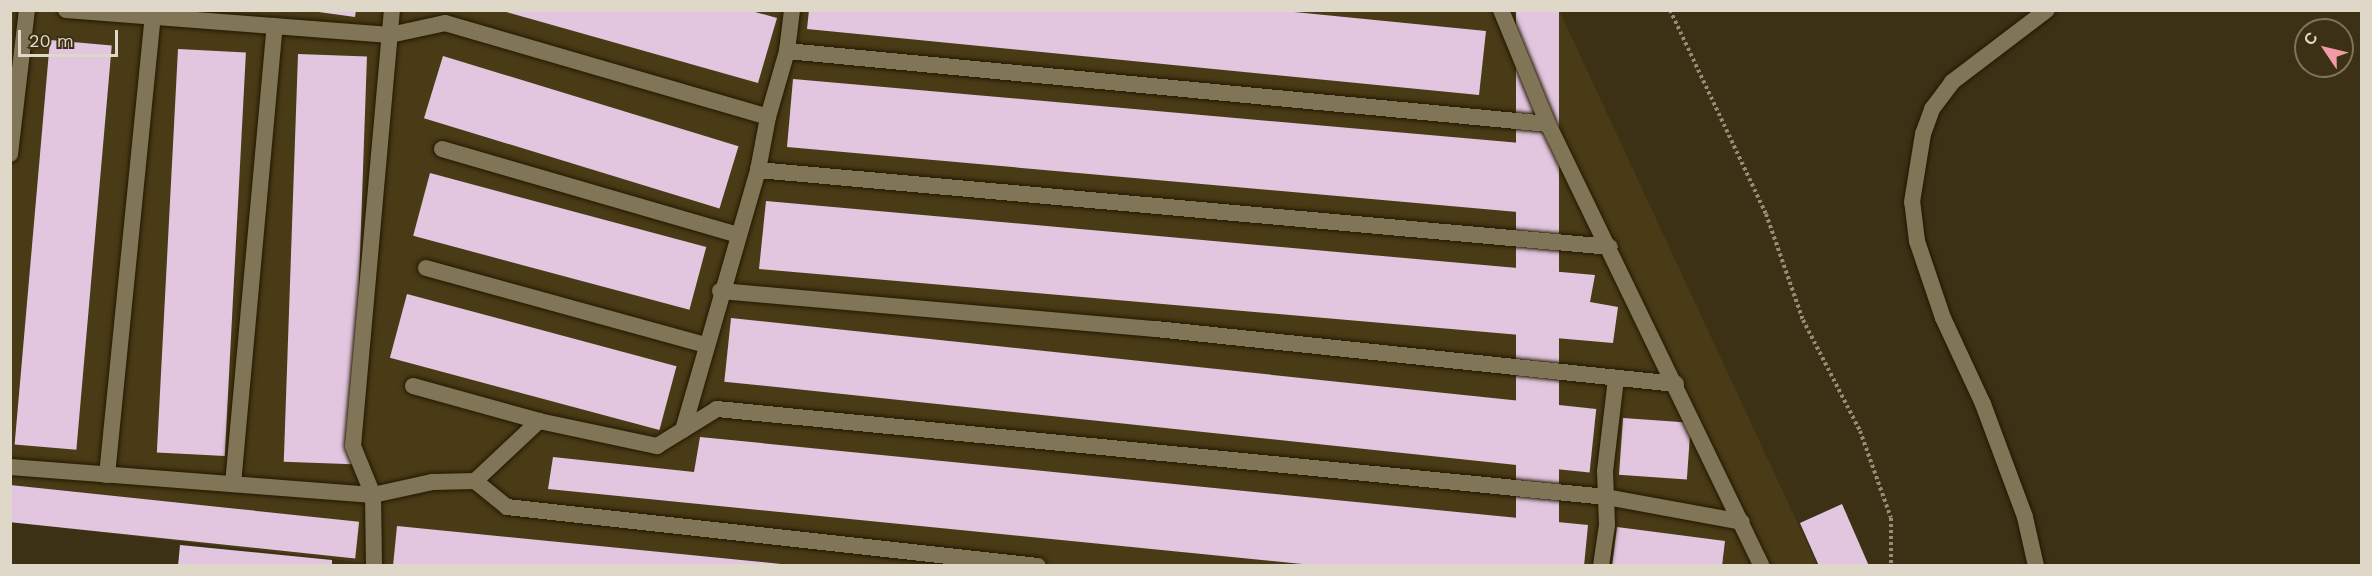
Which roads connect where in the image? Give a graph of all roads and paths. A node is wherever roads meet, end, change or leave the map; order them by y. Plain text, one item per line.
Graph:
1 (27, 10) edge
2 (66, 10) edge
3 (392, 10) edge
4 (792, 10) edge
5 (1501, 10) edge
6 (1670, 10) edge
7 (2047, 10) edge
8 (153, 17) junction
9 (275, 26) junction
10 (390, 35) junction
11 (787, 51) junction
12 (768, 117) junction
13 (1548, 124) junction
14 (442, 149) dead end
15 (10, 154) edge
16 (758, 170) junction
17 (738, 235) junction
18 (1610, 247) junction
19 (426, 268) dead end
20 (720, 291) junction
21 (706, 345) junction
22 (1616, 379) junction
23 (1676, 384) junction
24 (413, 386) dead end
25 (539, 421) junction
26 (683, 430) junction
27 (10, 467) edge
28 (106, 475) junction
29 (475, 481) junction
30 (233, 484) junction
31 (373, 495) junction
32 (1606, 497) junction
33 (1742, 522) junction
34 (374, 566) edge
35 (1038, 566) edge
36 (1601, 566) edge
37 (1762, 566) edge
38 (1891, 566) edge
39 (2036, 566) edge

1 - 15 lane
2 - 8 lane
3 - 10 lane
4 - 11 lane
5 - 13 lane
6 - 38 path
7 - 39 lane
8 - 9 lane
8 - 28 lane
9 - 10 lane
9 - 30 lane
10 - 12 lane
10 - 31 lane
11 - 12 lane
11 - 13 lane
12 - 16 lane
13 - 18 lane
14 - 17 lane
16 - 17 lane
16 - 18 lane
17 - 20 lane
18 - 23 lane
19 - 21 lane
20 - 21 lane
20 - 22 lane
21 - 26 lane
22 - 23 lane
22 - 32 lane
23 - 33 lane
24 - 25 lane
25 - 26 lane
25 - 29 lane
26 - 32 lane
27 - 28 lane
28 - 30 lane
29 - 31 lane
29 - 35 lane
30 - 31 lane
31 - 34 lane
32 - 33 lane
32 - 36 lane
33 - 37 lane

